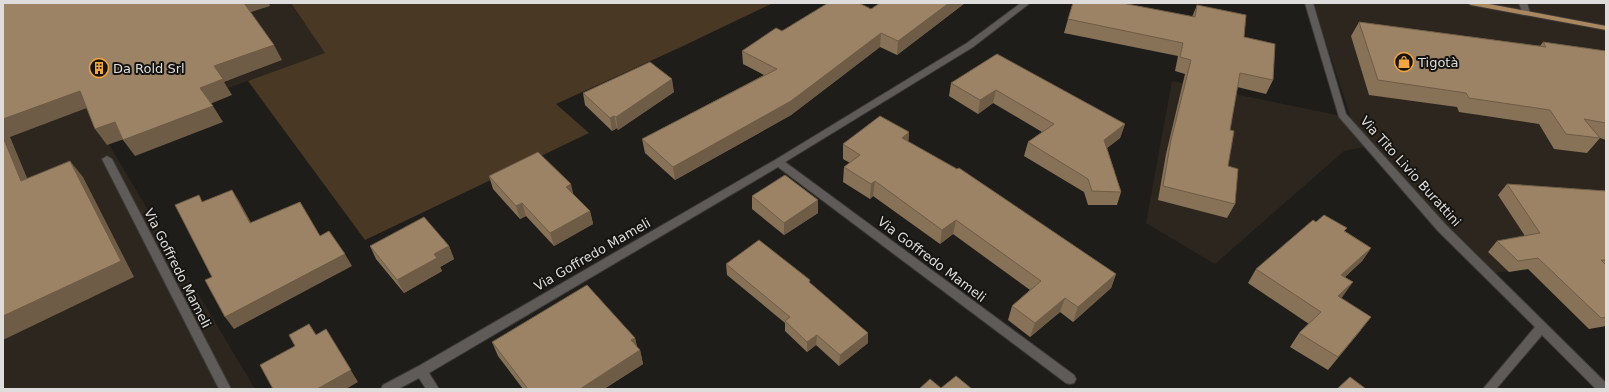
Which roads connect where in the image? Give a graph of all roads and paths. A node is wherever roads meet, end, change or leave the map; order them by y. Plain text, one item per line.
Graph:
1 (1026, 3) edge
2 (1309, 3) edge
3 (1471, 3) edge
4 (1523, 3) edge
5 (1526, 13) junction
6 (1606, 28) edge
7 (107, 159) dead end
8 (778, 162) junction
9 (1542, 328) junction
10 (421, 371) junction
11 (1070, 379) dead end
12 (225, 389) edge
13 (387, 389) edge
14 (433, 389) edge
15 (1488, 389) edge
16 (1604, 389) edge

1 - 8 street, Via Goffredo Mameli
2 - 9 street, Via Tito Livio Burattini
3 - 5 main road
4 - 5 street
5 - 6 main road
7 - 12 street, Via Goffredo Mameli
8 - 10 street, Via Goffredo Mameli
8 - 11 street, Via Goffredo Mameli
9 - 15 street
9 - 16 street, Via Tito Livio Burattini
10 - 13 street, Via Goffredo Mameli
10 - 14 street

